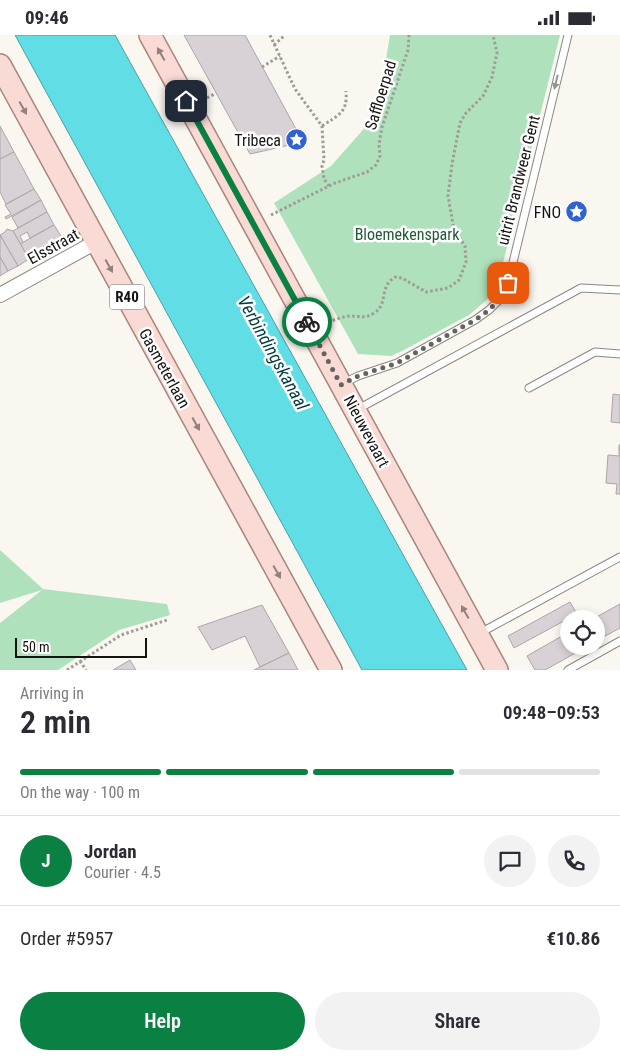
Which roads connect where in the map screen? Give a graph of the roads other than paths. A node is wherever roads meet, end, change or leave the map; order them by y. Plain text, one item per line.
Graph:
1 (150, 35) edge
2 (568, 35) edge
3 (0, 65) edge
4 (96, 242) junction
5 (620, 290) edge
6 (0, 295) edge
7 (620, 354) edge
8 (341, 385) junction
9 (528, 388) dead end
10 (355, 410) junction
11 (620, 557) edge
12 (477, 635) junction
13 (620, 641) edge
14 (331, 670) edge
15 (496, 670) edge
16 (568, 670) edge

8 -> 1 main road, Nieuwevaart
2 -> 8 lane, uitrit Brandweer Gent
3 -> 4 main road, Gasmeterlaan / R40
4 - 6 street, Elsstraat
4 -> 14 main road, Gasmeterlaan / R40
5 - 10 lane
7 - 9 lane
8 - 10 main road, Nieuwevaart
12 -> 10 main road, Nieuwevaart
11 - 12 lane
12 - 15 main road, Nieuwevaart
13 - 16 lane

